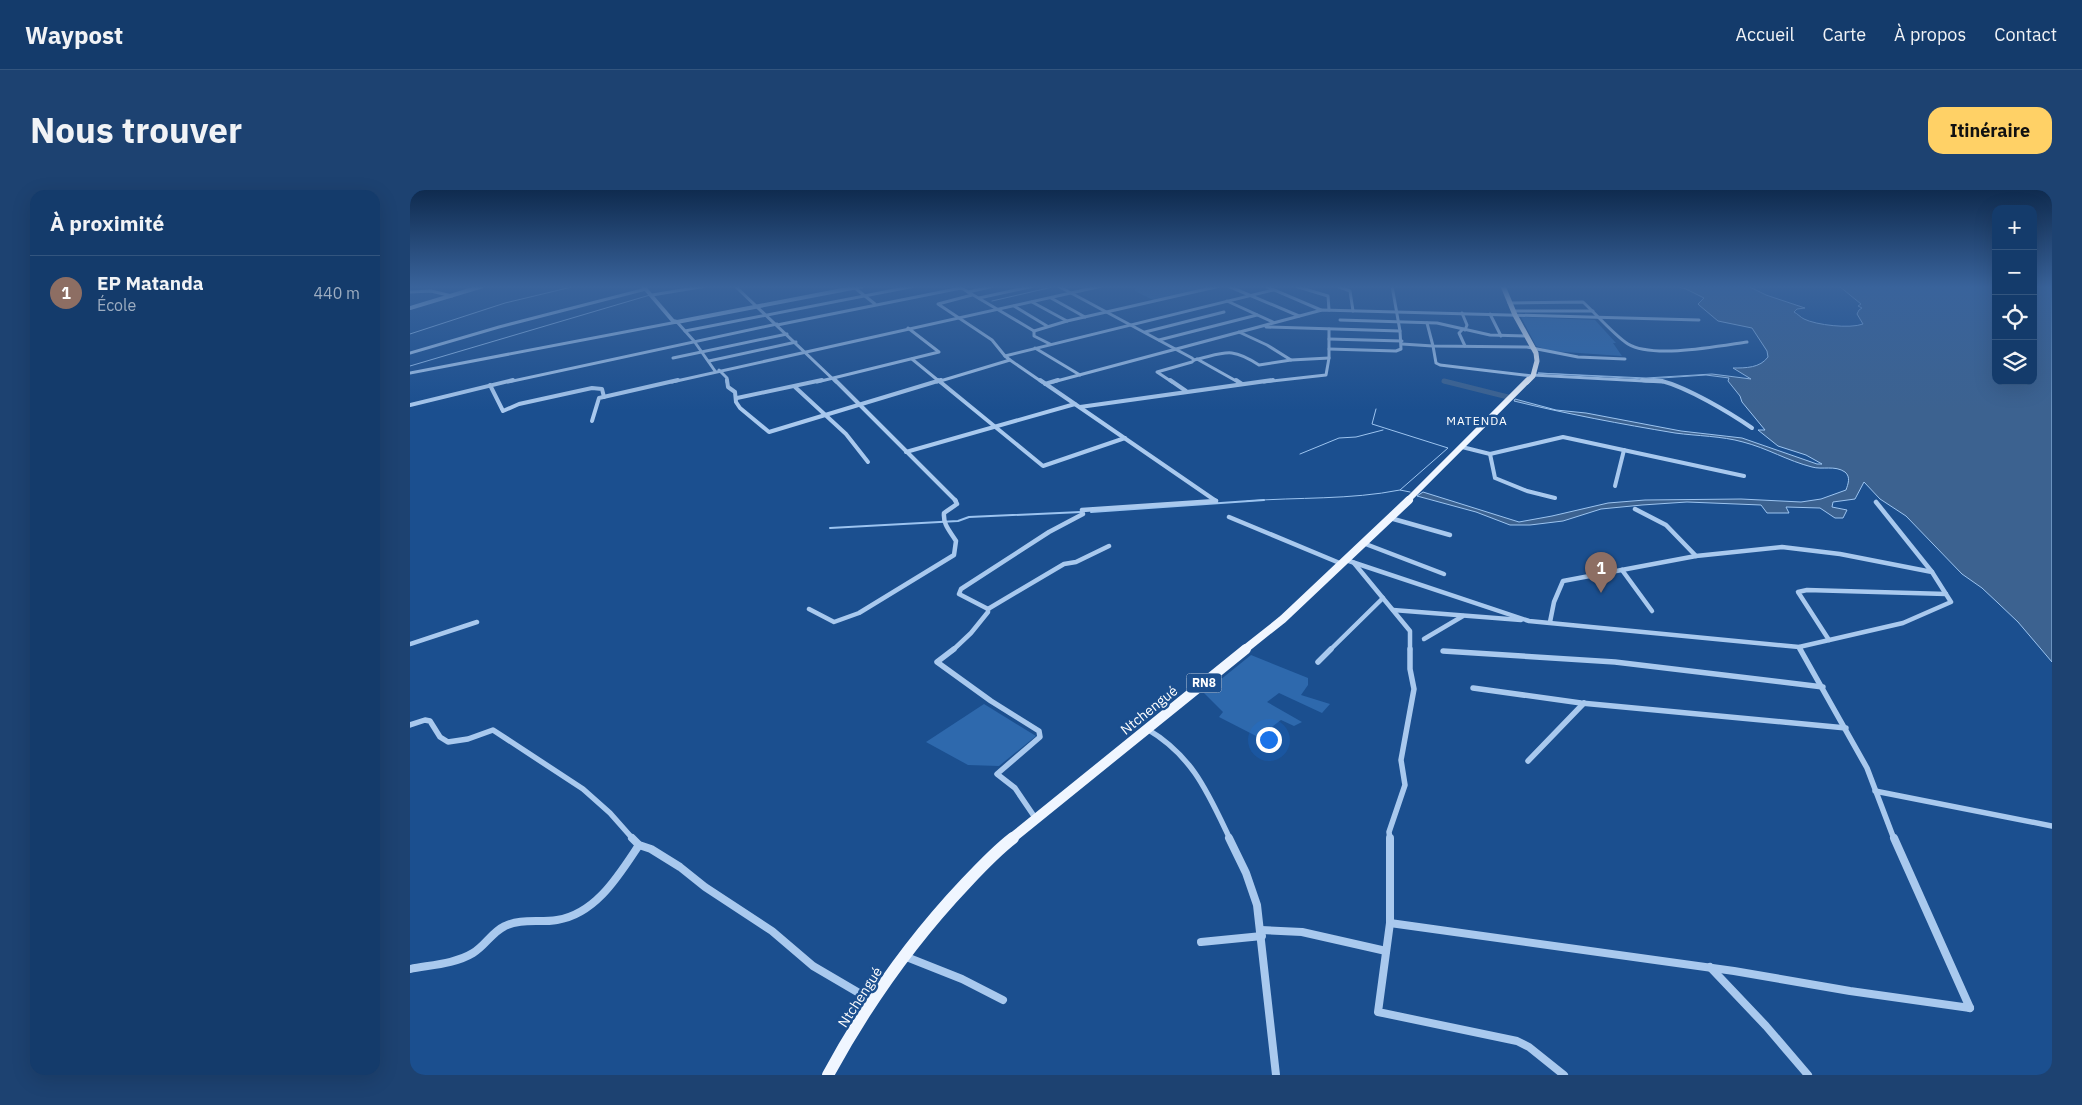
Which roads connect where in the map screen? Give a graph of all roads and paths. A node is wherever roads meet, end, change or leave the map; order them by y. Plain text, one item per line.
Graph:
1 (497, 327) edge
2 (651, 327) edge
3 (682, 327) edge
4 (705, 327) edge
5 (761, 327) edge
6 (780, 327) edge
7 (912, 327) edge
8 (973, 327) edge
9 (1028, 327) edge
10 (1044, 327) edge
11 (1120, 327) edge
12 (1135, 327) edge
13 (1163, 327) edge
14 (1208, 327) edge
15 (1255, 327) edge
16 (1289, 327) edge
17 (1399, 327) edge
18 (1428, 327) edge
19 (1454, 327) edge
20 (1466, 327) edge
21 (1497, 327) edge
22 (1521, 327) edge
23 (1610, 327) edge
24 (908, 328) junction
25 (1329, 329) junction
26 (1464, 330) junction
27 (685, 331) junction
28 (1034, 331) junction
29 (1400, 331) junction
30 (1144, 332) junction
31 (1239, 332) junction
32 (787, 334) junction
33 (1490, 336) junction
34 (1501, 336) junction
35 (1526, 336) junction
36 (1329, 339) junction
37 (1158, 340) junction
38 (694, 341) junction
39 (796, 342) junction
40 (1748, 342) dead end
41 (1402, 343) junction
42 (1050, 344) junction
43 (1432, 346) junction
44 (1465, 346) junction
45 (1494, 346) junction
46 (1035, 348) junction
47 (1534, 348) junction
48 (1329, 349) junction
49 (1177, 350) junction
50 (805, 351) junction
51 (702, 352) junction
52 (410, 353) edge
53 (1005, 356) junction
54 (673, 358) dead end
55 (1329, 358) junction
56 (912, 359) junction
57 (1625, 359) dead end
58 (1010, 360) junction
59 (1195, 360) junction
60 (1291, 360) junction
61 (709, 361) junction
62 (717, 370) junction
63 (410, 374) edge
64 (1080, 375) junction
65 (1533, 375) junction
66 (832, 378) junction
67 (938, 381) junction
68 (1045, 384) junction
69 (1242, 384) junction
70 (490, 386) junction
71 (795, 387) junction
72 (1186, 391) junction
73 (604, 397) junction
74 (737, 398) junction
75 (1075, 404) junction
76 (410, 405) edge
77 (859, 405) junction
78 (1080, 407) junction
79 (825, 415) junction
80 (592, 421) dead end
81 (995, 427) junction
82 (1752, 428) dead end
83 (1125, 438) junction
84 (1462, 447) junction
85 (1624, 450) junction
86 (906, 452) junction
87 (1490, 454) junction
88 (868, 462) dead end
89 (1744, 476) dead end
90 (1615, 486) dead end
91 (1555, 498) dead end
92 (1876, 502) dead end
93 (1635, 509) dead end
94 (1230, 517) dead end
95 (1390, 518) junction
96 (1450, 535) dead end
97 (1363, 543) junction
98 (1109, 546) dead end
99 (1696, 556) junction
100 (1347, 562) junction
101 (1622, 570) junction
102 (1932, 572) junction
103 (1444, 574) dead end
104 (1946, 594) junction
105 (1383, 598) junction
106 (809, 609) dead end
107 (988, 610) junction
108 (1393, 610) junction
109 (1652, 611) dead end
110 (1463, 616) junction
111 (1529, 621) junction
112 (478, 622) dead end
113 (1550, 622) junction
114 (1424, 639) dead end
115 (1829, 640) junction
116 (410, 644) edge
117 (1799, 647) junction
118 (1443, 651) dead end
119 (1318, 662) dead end
120 (1823, 687) junction
121 (1473, 688) dead end
122 (1584, 703) junction
123 (410, 726) edge
124 (1846, 728) junction
125 (1147, 729) junction
126 (1528, 761) dead end
127 (1875, 791) junction
128 (1036, 819) junction
129 (2052, 826) edge
130 (640, 845) junction
131 (1390, 923) junction
132 (1261, 933) junction
133 (1201, 942) dead end
134 (1386, 951) junction
135 (904, 956) junction
136 (1710, 967) junction
137 (410, 968) edge
138 (1003, 1000) dead end
139 (872, 1001) junction
140 (828, 1075) edge
141 (1276, 1075) edge
142 (1564, 1075) edge
143 (1808, 1075) edge

1 - 52 street
2 - 63 street
3 - 27 street
4 - 27 street
5 - 38 street
6 - 32 street
7 - 24 street
8 - 53 street
9 - 28 street
10 - 28 street
11 - 42 street
12 - 30 street
13 - 30 street
14 - 37 street
15 - 31 street
16 - 25 street
17 - 29 street
18 - 43 street
19 - 26 street
20 - 26 street
21 - 34 street
22 - 35 main road
23 - 40 street
24 - 50 street
24 - 56 street
25 - 29 street
25 - 36 street
26 - 33 street
26 - 44 street
27 - 38 street
28 - 42 street
29 - 41 street
30 - 37 street
31 - 49 street
31 - 60 street
32 - 39 street
32 - 51 street
33 - 34 street
33 - 45 street
34 - 35 street
35 - 47 main road
36 - 41 street
36 - 48 street
37 - 49 street
38 - 51 street
38 - 70 street
39 - 50 street
39 - 61 street
41 - 43 street
41 - 48 street
42 - 46 street
43 - 44 street
43 - 65 street
44 - 45 street
45 - 47 street
46 - 53 street
46 - 64 street
47 - 57 street
47 - 65 main road
48 - 55 street
49 - 59 street
49 - 64 street
50 - 62 street
50 - 66 street
51 - 54 street
51 - 61 street
53 - 58 street
55 - 60 street
55 - 69 street
56 - 66 street
56 - 67 street
58 - 67 street
58 - 68 street
59 - 60 street
59 - 69 street
59 - 72 street
61 - 62 street
62 - 73 street
62 - 74 street
64 - 68 street
65 - 82 street
65 - 84 main road, Ntchengué / RN8
66 - 71 street
66 - 77 street
67 - 77 street
67 - 81 street
68 - 75 street
69 - 72 street
70 - 73 street
70 - 76 street
71 - 74 street
71 - 79 street
72 - 78 street
73 - 80 street
74 - 79 street
75 - 78 street
75 - 81 street
77 - 79 street
77 - 86 street
78 - 83 street
79 - 88 street
81 - 83 street
81 - 86 street
83 - 107 street
84 - 87 street
84 - 95 main road, Ntchengué / RN8
85 - 87 street
85 - 89 street
85 - 90 street
86 - 106 street
87 - 91 street
92 - 102 street
93 - 99 street
94 - 100 street
95 - 96 street
95 - 97 main road, Ntchengué / RN8
97 - 100 main road, Ntchengué / RN8
97 - 103 street
98 - 107 street
99 - 101 street
99 - 102 street
100 - 105 street
100 - 111 street
100 - 125 main road, Ntchengué / RN8
101 - 109 street
101 - 113 street
102 - 104 street
104 - 115 street
104 - 115 street
105 - 108 street
105 - 119 street
107 - 128 street
108 - 110 street
108 - 131 street
110 - 111 street
110 - 114 street
111 - 113 street
112 - 116 street
113 - 117 street
115 - 117 street
117 - 120 street
118 - 120 street
120 - 124 street
121 - 122 street
122 - 124 street
122 - 126 street
123 - 130 street
124 - 127 street
125 - 128 main road, Ntchengué / RN8
125 - 132 street
127 - 129 street
127 - 136 street
128 - 135 main road, Ntchengué / RN8
130 - 137 street
130 - 139 street
131 - 134 street
131 - 136 street
132 - 133 street
132 - 134 street
132 - 141 street
134 - 142 street
135 - 138 street
135 - 139 main road, Ntchengué / RN8
136 - 143 street
139 - 140 main road, Ntchengué / RN8

